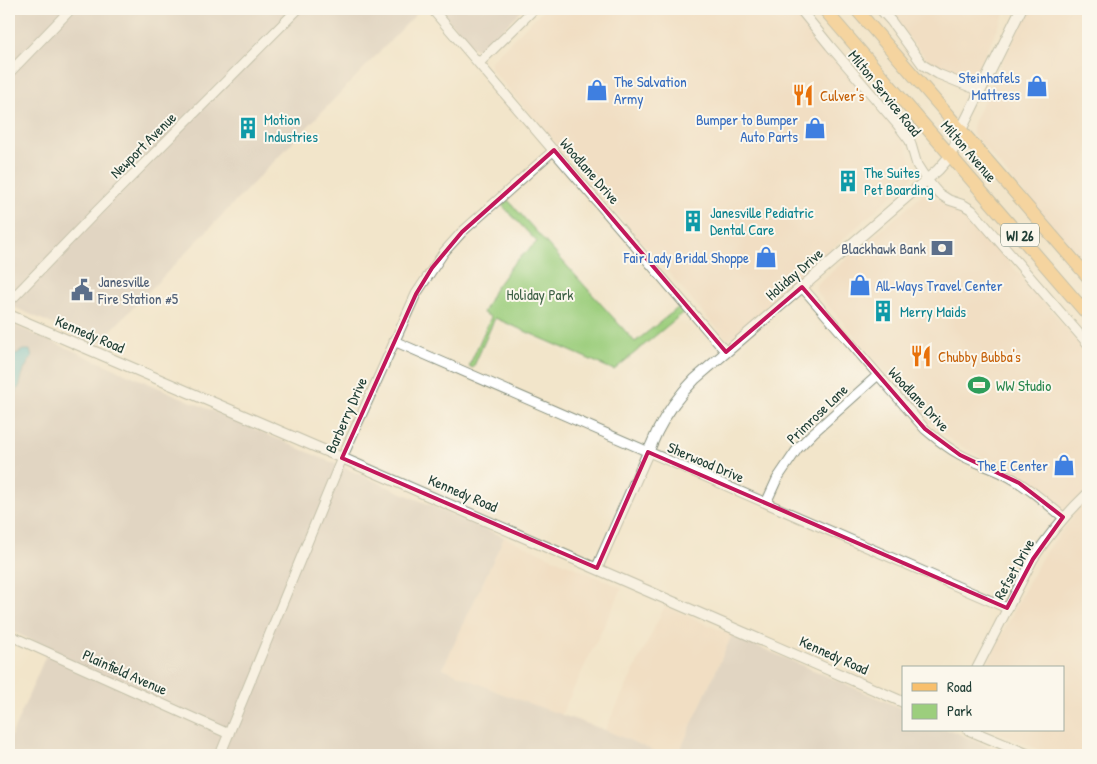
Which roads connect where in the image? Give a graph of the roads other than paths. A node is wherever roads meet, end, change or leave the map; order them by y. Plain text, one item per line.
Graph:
1 (71, 9) edge
2 (298, 9) edge
3 (432, 9) edge
4 (534, 9) edge
5 (800, 9) edge
6 (824, 9) edge
7 (856, 9) edge
8 (880, 9) edge
9 (1021, 9) edge
10 (479, 63) junction
11 (9, 73) edge
12 (980, 91) junction
13 (961, 130) junction
14 (554, 150) junction
15 (951, 155) junction
16 (926, 179) junction
17 (1088, 277) edge
18 (802, 287) junction
19 (9, 302) edge
20 (9, 315) edge
21 (1088, 315) edge
22 (394, 341) junction
23 (1088, 344) edge
24 (726, 352) junction
25 (878, 375) junction
26 (648, 452) junction
27 (342, 458) junction
28 (1088, 493) edge
29 (766, 503) junction
30 (1063, 517) junction
31 (597, 568) junction
32 (1007, 608) junction
33 (9, 635) edge
34 (978, 666) edge
35 (902, 702) edge
36 (974, 732) edge
37 (229, 734) junction
38 (220, 755) edge
39 (1029, 755) edge

1 - 11 street
2 - 19 street, Newport Avenue
3 - 10 street, Woodlane Drive
4 - 10 street
5 - 16 street, Milton Service Road
6 - 15 main road, Milton Avenue / WI 26
7 - 13 main road, Milton Avenue / WI 26
8 - 12 street
9 - 12 street, Holiday Drive
10 - 14 street, Woodlane Drive
12 - 13 street, Holiday Drive
13 - 15 street, Holiday Drive
13 - 17 main road, Milton Avenue / WI 26
14 - 22 street, Barberry Drive
14 - 24 street, Woodlane Drive
15 - 16 street, Holiday Drive
15 - 21 main road, Milton Avenue / WI 26
16 - 18 street, Holiday Drive
16 - 23 street, Milton Service Road
18 - 24 street, Holiday Drive
18 - 25 street, Woodlane Drive
20 - 27 street, Kennedy Road
22 - 26 street, Sherwood Drive
22 - 27 street, Barberry Drive
24 - 26 street, Holiday Drive
25 - 29 street, Primrose Lane
25 - 30 street, Woodlane Drive
26 - 29 street, Sherwood Drive
26 - 31 street, Holiday Drive
27 - 31 street, Kennedy Road
27 - 37 street, Barberry Drive
28 - 30 street, Refset Drive
29 - 32 street, Sherwood Drive
30 - 32 street, Refset Drive
31 - 35 street, Kennedy Road
32 - 34 street, Refset Drive
33 - 37 street, Plainfield Avenue
36 - 39 street
37 - 38 street, Barberry Drive

